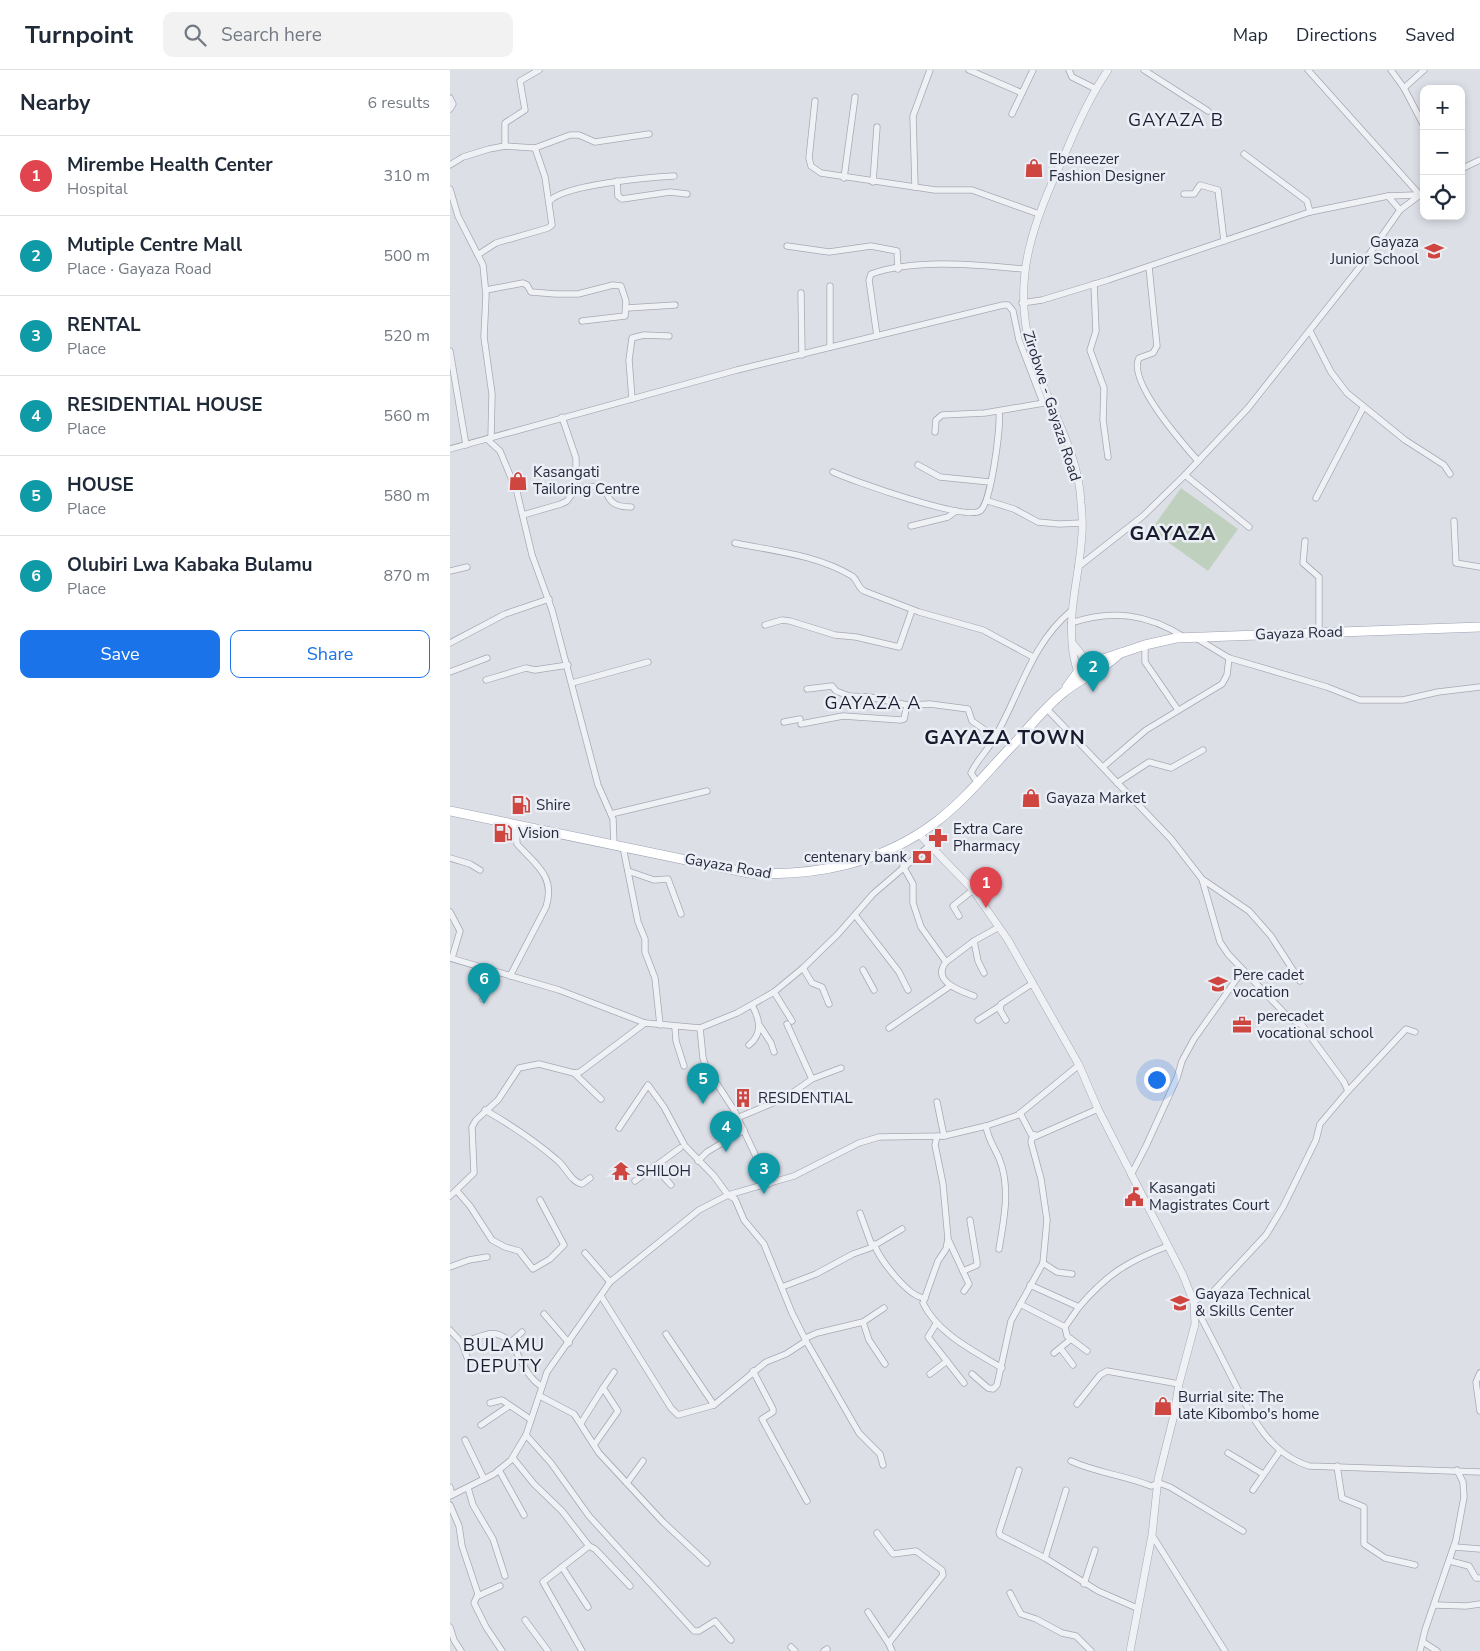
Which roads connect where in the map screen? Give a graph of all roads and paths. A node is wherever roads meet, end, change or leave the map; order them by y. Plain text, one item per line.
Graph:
1 (539, 70) edge
2 (930, 70) edge
3 (969, 70) edge
4 (1033, 70) edge
5 (1069, 70) edge
6 (1108, 70) edge
7 (1144, 70) edge
8 (1308, 70) edge
9 (1390, 70) edge
10 (1424, 70) edge
11 (1404, 88) junction
12 (1096, 89) junction
13 (1022, 93) junction
14 (855, 97) dead end
15 (450, 98) edge
16 (815, 101) dead end
17 (450, 109) edge
18 (1208, 111) dead end
19 (1012, 114) dead end
20 (1420, 118) edge
21 (877, 127) dead end
22 (649, 134) dead end
23 (505, 146) junction
24 (535, 148) junction
25 (1244, 154) dead end
26 (1480, 160) edge
27 (450, 165) edge
28 (1465, 167) edge
29 (674, 176) dead end
30 (844, 178) junction
31 (617, 181) junction
32 (873, 182) junction
33 (915, 187) junction
34 (450, 188) edge
35 (687, 194) dead end
36 (1184, 194) dead end
37 (1420, 195) junction
38 (1388, 196) junction
39 (549, 202) junction
40 (1400, 210) junction
41 (1310, 212) junction
42 (1039, 214) junction
43 (1224, 242) junction
44 (787, 246) dead end
45 (479, 254) junction
46 (1149, 267) junction
47 (898, 269) junction
48 (1024, 270) junction
49 (1094, 284) junction
50 (830, 286) dead end
51 (486, 290) junction
52 (801, 293) dead end
53 (1022, 303) junction
54 (675, 305) dead end
55 (627, 308) junction
56 (582, 321) dead end
57 (1310, 331) junction
58 (669, 336) dead end
59 (877, 336) junction
60 (830, 347) junction
61 (450, 351) edge
62 (802, 355) junction
63 (632, 399) junction
64 (1047, 403) junction
65 (1363, 408) junction
66 (999, 412) junction
67 (562, 417) junction
68 (935, 432) dead end
69 (489, 438) junction
70 (466, 445) junction
71 (450, 449) edge
72 (1108, 457) dead end
73 (1198, 460) junction
74 (918, 465) dead end
75 (576, 470) dead end
76 (833, 472) dead end
77 (1450, 474) dead end
78 (1186, 475) junction
79 (990, 482) junction
80 (1316, 498) dead end
81 (988, 501) junction
82 (631, 507) dead end
83 (956, 512) junction
84 (523, 515) junction
85 (1454, 521) dead end
86 (1082, 523) junction
87 (911, 526) dead end
88 (1249, 527) dead end
89 (1305, 541) dead end
90 (735, 543) dead end
91 (466, 566) dead end
92 (1078, 567) junction
93 (1480, 567) edge
94 (450, 571) edge
95 (548, 599) junction
96 (912, 610) junction
97 (1070, 611) junction
98 (1070, 623) junction
99 (765, 625) dead end
100 (1480, 627) edge
101 (1319, 632) junction
102 (1186, 638) junction
103 (1196, 638) junction
104 (1072, 640) junction
105 (450, 643) edge
106 (1145, 645) junction
107 (1120, 653) junction
108 (1033, 657) junction
109 (487, 658) dead end
110 (1229, 658) junction
111 (648, 662) dead end
112 (1088, 664) junction
113 (568, 665) junction
114 (450, 672) edge
115 (1078, 672) junction
116 (1091, 676) junction
117 (486, 680) dead end
118 (572, 683) junction
119 (1480, 687) edge
120 (807, 689) dead end
121 (1064, 692) junction
122 (907, 705) junction
123 (1048, 709) junction
124 (1178, 710) junction
125 (784, 722) dead end
126 (995, 737) junction
127 (1203, 750) dead end
128 (1103, 767) junction
129 (977, 782) junction
130 (1117, 783) junction
131 (706, 791) dead end
132 (450, 811) edge
133 (611, 814) junction
134 (516, 826) junction
135 (922, 834) junction
136 (930, 845) junction
137 (618, 846) junction
138 (450, 858) edge
139 (903, 866) junction
140 (480, 870) dead end
141 (628, 871) junction
142 (1202, 880) junction
143 (973, 890) junction
144 (450, 912) edge
145 (682, 914) dead end
146 (855, 915) junction
147 (959, 916) dead end
148 (999, 927) junction
149 (974, 941) junction
150 (451, 958) edge
151 (946, 962) junction
152 (803, 968) junction
153 (864, 970) dead end
154 (1243, 970) junction
155 (492, 972) junction
156 (984, 973) dead end
157 (510, 976) junction
158 (1300, 981) dead end
159 (1033, 983) junction
160 (950, 986) junction
161 (874, 990) dead end
162 (908, 990) dead end
163 (774, 992) junction
164 (974, 996) dead end
165 (484, 999) dead end
166 (829, 1004) dead end
167 (752, 1005) junction
168 (1000, 1006) junction
169 (978, 1020) dead end
170 (1006, 1020) dead end
171 (645, 1023) junction
172 (660, 1025) junction
173 (760, 1026) junction
174 (675, 1027) junction
175 (700, 1028) junction
176 (889, 1028) dead end
177 (1415, 1032) dead end
178 (749, 1044) dead end
179 (774, 1052) dead end
180 (1078, 1065) junction
181 (684, 1066) dead end
182 (841, 1068) dead end
183 (574, 1073) junction
184 (812, 1079) junction
185 (1348, 1091) junction
186 (601, 1099) dead end
187 (937, 1102) dead end
188 (1098, 1109) junction
189 (485, 1110) junction
190 (1020, 1113) junction
191 (737, 1118) junction
192 (986, 1126) junction
193 (619, 1128) dead end
194 (744, 1130) junction
195 (937, 1136) junction
196 (944, 1136) junction
197 (1035, 1136) junction
198 (680, 1148) dead end
199 (698, 1161) junction
200 (654, 1166) junction
201 (1131, 1175) junction
202 (590, 1178) dead end
203 (635, 1181) dead end
204 (769, 1184) junction
205 (671, 1186) dead end
206 (456, 1191) junction
207 (728, 1195) junction
208 (450, 1196) edge
209 (540, 1200) dead end
210 (860, 1213) dead end
211 (970, 1220) dead end
212 (902, 1229) dead end
213 (948, 1239) junction
214 (873, 1245) junction
215 (1168, 1246) junction
216 (999, 1249) dead end
217 (585, 1254) dead end
218 (488, 1257) dead end
219 (1043, 1263) junction
220 (450, 1267) edge
221 (963, 1271) junction
222 (1072, 1274) dead end
223 (610, 1282) junction
224 (1030, 1285) junction
225 (782, 1287) junction
226 (964, 1291) dead end
227 (601, 1296) junction
228 (925, 1298) junction
229 (1194, 1302) junction
230 (1020, 1304) junction
231 (1079, 1307) junction
232 (884, 1308) dead end
233 (544, 1314) dead end
234 (863, 1322) junction
235 (936, 1324) junction
236 (1066, 1327) junction
237 (450, 1330) edge
238 (522, 1332) dead end
239 (666, 1334) dead end
240 (807, 1339) junction
241 (1071, 1339) junction
242 (569, 1342) junction
243 (462, 1343) junction
244 (512, 1344) junction
245 (1061, 1348) junction
246 (1087, 1351) dead end
247 (1054, 1353) dead end
248 (467, 1357) dead end
249 (946, 1361) junction
250 (885, 1364) dead end
251 (1073, 1365) dead end
252 (1002, 1368) junction
253 (753, 1371) junction
254 (614, 1372) dead end
255 (1480, 1373) edge
256 (930, 1374) dead end
257 (972, 1374) dead end
258 (964, 1383) dead end
259 (1179, 1384) junction
260 (541, 1386) junction
261 (603, 1388) junction
262 (540, 1396) junction
263 (490, 1403) dead end
264 (1077, 1404) dead end
265 (714, 1405) junction
266 (509, 1406) junction
267 (1480, 1410) edge
268 (530, 1420) junction
269 (580, 1423) junction
270 (481, 1425) dead end
271 (526, 1435) junction
272 (465, 1440) dead end
273 (594, 1445) junction
274 (1280, 1451) junction
275 (1228, 1453) dead end
276 (513, 1458) junction
277 (643, 1461) dead end
278 (1071, 1461) dead end
279 (883, 1466) dead end
280 (1337, 1466) junction
281 (500, 1470) junction
282 (1019, 1470) dead end
283 (1458, 1470) junction
284 (1480, 1472) edge
285 (1263, 1474) junction
286 (484, 1479) junction
287 (627, 1483) junction
288 (1159, 1483) junction
289 (450, 1487) edge
290 (468, 1488) junction
291 (1066, 1490) dead end
292 (1253, 1490) dead end
293 (451, 1496) edge
294 (806, 1501) dead end
295 (450, 1505) edge
296 (524, 1516) dead end
297 (1243, 1531) dead end
298 (877, 1533) dead end
299 (1152, 1535) junction
300 (589, 1546) junction
301 (1455, 1547) junction
302 (1480, 1549) edge
303 (1095, 1550) dead end
304 (1045, 1558) junction
305 (1450, 1561) junction
306 (707, 1563) dead end
307 (1414, 1564) dead end
308 (562, 1567) junction
309 (505, 1576) dead end
310 (1480, 1578) edge
311 (1084, 1584) junction
312 (500, 1586) dead end
313 (630, 1586) dead end
314 (1010, 1594) dead end
315 (478, 1596) junction
316 (1435, 1604) junction
317 (1480, 1604) edge
318 (588, 1607) dead end
319 (1137, 1608) junction
320 (868, 1612) dead end
321 (525, 1620) dead end
322 (450, 1627) edge
323 (731, 1640) dead end
324 (1423, 1642) junction
325 (889, 1644) junction
326 (461, 1651) edge
327 (502, 1651) edge
328 (548, 1651) edge
329 (582, 1651) edge
330 (892, 1651) edge
331 (1091, 1651) edge
332 (1130, 1651) edge
333 (1225, 1651) edge
334 (1420, 1651) edge
335 (1436, 1651) edge

1 - 23 street
2 - 33 street
3 - 13 street
4 - 13 street
5 - 12 street
6 - 12 street, Zirobwe - Gayaza Road
7 - 18 street
8 - 37 street
9 - 11 street
10 - 11 street
11 - 20 street
12 - 42 street, Zirobwe - Gayaza Road
13 - 19 street
14 - 30 street
15 - 17 street
16 - 30 street
21 - 32 street
22 - 24 street
23 - 24 street
23 - 27 street
24 - 39 street
25 - 41 street
26 - 28 street
29 - 31 street
30 - 32 street
31 - 35 street
31 - 39 street
32 - 33 street
33 - 42 street
34 - 45 street
36 - 43 street
37 - 38 street
37 - 40 street
38 - 40 street
38 - 41 street
39 - 45 street
40 - 57 street
41 - 43 street
42 - 48 street, Zirobwe - Gayaza Road
43 - 46 street
44 - 47 street
45 - 51 street
46 - 49 street
46 - 73 street
47 - 48 street
47 - 59 street
48 - 53 street, Zirobwe - Gayaza Road
49 - 53 street
49 - 72 street
50 - 60 street
51 - 55 street
51 - 69 street
52 - 62 street
53 - 64 street, Zirobwe - Gayaza Road
54 - 55 street
55 - 56 street
57 - 65 street
57 - 73 street
58 - 63 street
59 - 60 street
59 - 64 street
60 - 62 street
61 - 70 street
62 - 63 street
63 - 67 street
64 - 66 street
64 - 86 street, Zirobwe - Gayaza Road
65 - 77 street
65 - 80 street
66 - 68 street
66 - 79 street
67 - 69 street
67 - 75 street
69 - 70 street
69 - 84 street
70 - 71 street
73 - 78 street
74 - 79 street
76 - 83 street
78 - 88 street
78 - 92 street
79 - 81 street
81 - 83 street
81 - 86 street
82 - 84 street
83 - 87 street
84 - 95 street
85 - 93 street
86 - 92 street, Zirobwe - Gayaza Road
89 - 101 street
90 - 96 street
91 - 94 street
92 - 97 street, Zirobwe - Gayaza Road
95 - 105 street
95 - 113 street
96 - 99 street
96 - 108 street
97 - 98 street, Zirobwe - Gayaza Road
97 - 108 street
98 - 102 street
98 - 104 street, Zirobwe - Gayaza Road
100 - 101 main road, Gayaza Road
101 - 103 main road, Gayaza Road
102 - 103 main road, Gayaza Road
102 - 106 main road, Gayaza Road
103 - 110 street
104 - 112 street, Zirobwe - Gayaza Road
104 - 115 street, Zirobwe - Gayaza Road
106 - 107 main road, Gayaza Road
106 - 124 street
107 - 112 main road, Gayaza Road
107 - 116 main road, Gayaza Road
108 - 126 street
109 - 114 street
110 - 119 street
110 - 124 street
111 - 118 street
112 - 115 main road, Gayaza Road
112 - 116 street, Zirobwe - Gayaza Road
113 - 117 street
113 - 118 street
115 - 116 street
115 - 121 main road, Gayaza Road
116 - 121 main road, Gayaza Road
118 - 133 street
120 - 122 street
121 - 123 main road, Gayaza Road
122 - 125 street
122 - 126 street
123 - 128 street
123 - 129 main road, Gayaza Road
124 - 128 street
126 - 129 street
127 - 130 street
128 - 130 street
129 - 135 main road, Gayaza Road
130 - 142 street
131 - 133 street
132 - 134 main road, Gayaza Road
133 - 137 street
134 - 137 main road, Gayaza Road
134 - 157 street
135 - 136 street
135 - 137 main road, Gayaza Road
136 - 139 street
136 - 143 street
137 - 141 street
138 - 140 street
139 - 146 street
139 - 151 street
141 - 145 street
141 - 172 street
142 - 154 street
142 - 158 street
143 - 147 street
143 - 148 street
144 - 150 street
146 - 152 street
146 - 162 street
148 - 149 street
148 - 159 street
149 - 151 street
149 - 156 street
150 - 155 street
151 - 160 street
152 - 163 street
152 - 166 street
153 - 161 street
154 - 185 street
154 - 201 street
155 - 157 street
155 - 165 street
157 - 171 street
159 - 168 street
159 - 180 street
160 - 164 street
160 - 176 street
163 - 167 street
163 - 184 street
167 - 173 street
167 - 175 street
168 - 169 street
168 - 170 street
171 - 172 street
171 - 183 street
172 - 174 street
173 - 178 street
173 - 179 street
174 - 175 street
174 - 181 street
175 - 191 street
177 - 185 street
180 - 188 street
180 - 190 street
182 - 184 street
183 - 186 street
183 - 189 street
184 - 191 street
185 - 229 street
187 - 196 street
188 - 197 street
188 - 201 street
189 - 202 street
189 - 206 street
190 - 192 street
190 - 197 street
191 - 194 street
192 - 196 street
192 - 216 street
193 - 199 street
194 - 199 street
194 - 204 street
195 - 196 street
195 - 204 street
195 - 213 street
197 - 219 street
198 - 200 street
199 - 207 street
200 - 203 street
200 - 205 street
201 - 215 street
204 - 207 street
206 - 208 street
206 - 209 street
207 - 223 street
207 - 225 street
210 - 214 street
211 - 221 street
212 - 214 street
213 - 221 street
213 - 228 street
214 - 225 street
214 - 228 street
215 - 229 street
215 - 231 street
217 - 223 street
218 - 220 street
219 - 222 street
219 - 224 street
221 - 226 street
223 - 227 street
224 - 230 street
224 - 231 street
225 - 240 street
227 - 242 street
227 - 265 street
228 - 235 street
229 - 259 street
229 - 274 street
230 - 236 street
230 - 252 street
231 - 236 street
232 - 234 street
233 - 242 street
234 - 240 street
234 - 250 street
235 - 249 street
235 - 252 street
236 - 241 street
237 - 243 street
238 - 244 street
239 - 265 street
240 - 253 street
240 - 279 street
241 - 245 street
241 - 246 street
242 - 260 street
243 - 244 street
243 - 248 street
244 - 260 street
245 - 247 street
245 - 251 street
249 - 256 street
249 - 258 street
252 - 257 street
253 - 265 street
253 - 294 street
254 - 261 street
255 - 267 street
259 - 264 street
259 - 288 street
260 - 262 street
261 - 269 street
261 - 273 street
262 - 268 street
262 - 269 street
263 - 266 street
266 - 268 street
266 - 270 street
268 - 271 street
269 - 273 street
271 - 276 street
271 - 323 street
272 - 286 street
273 - 287 street
274 - 280 street
274 - 285 street
275 - 285 street
276 - 281 street
276 - 300 street
277 - 287 street
278 - 288 street
280 - 283 street
280 - 307 street
281 - 286 street
281 - 296 street
282 - 304 street
283 - 284 street
283 - 301 street
285 - 292 street
286 - 290 street
287 - 306 street
288 - 297 street
288 - 299 street
289 - 293 street
290 - 293 street
290 - 309 street
291 - 304 street
295 - 315 street
298 - 325 street
299 - 319 street
299 - 333 street
300 - 308 street
300 - 313 street
301 - 302 street
301 - 305 street
303 - 311 street
304 - 311 street
305 - 310 street
305 - 316 street
308 - 318 street
308 - 329 street
311 - 319 street
312 - 315 street
314 - 331 street
315 - 327 street
316 - 317 street
316 - 324 street
319 - 332 street
320 - 325 street
321 - 328 street
322 - 326 street
324 - 334 street
324 - 335 street
325 - 330 street

